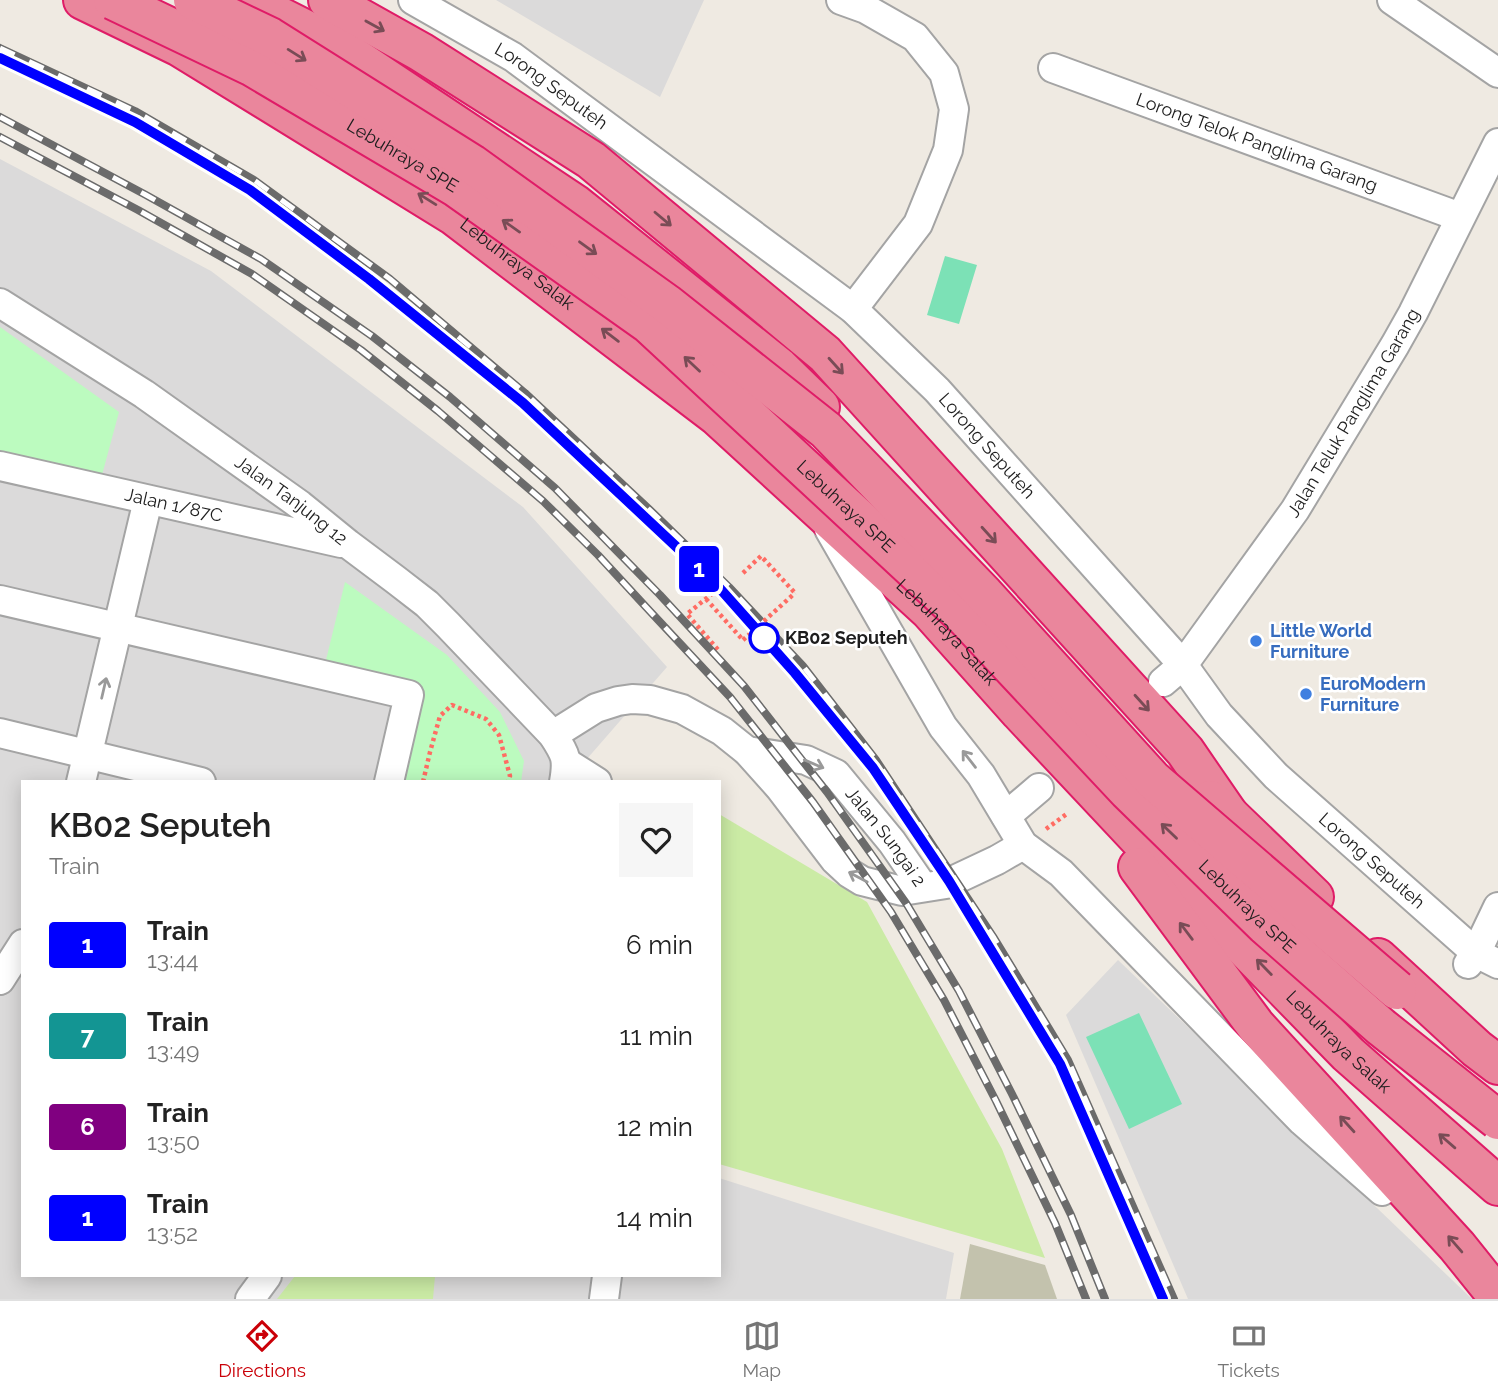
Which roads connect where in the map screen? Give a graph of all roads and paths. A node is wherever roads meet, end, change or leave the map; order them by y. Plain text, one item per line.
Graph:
1 (83, 0) edge
2 (113, 0) edge
3 (193, 0) edge
4 (247, 0) edge
5 (328, 0) edge
6 (412, 0) edge
7 (841, 0) edge
8 (1392, 0) edge
9 (336, 45) junction
10 (1053, 68) dead end
11 (1498, 73) edge
12 (1498, 143) edge
13 (591, 160) junction
14 (1460, 217) junction
15 (0, 303) edge
16 (853, 309) junction
17 (0, 466) edge
18 (148, 500) junction
19 (815, 506) junction
20 (348, 544) junction
21 (744, 572) dead end
22 (713, 593) dead end
23 (706, 599) junction
24 (0, 600) edge
25 (118, 628) junction
26 (720, 652) dead end
27 (1173, 674) junction
28 (1020, 712) junction
29 (0, 733) edge
30 (553, 735) junction
31 (1132, 736) junction
32 (747, 751) junction
33 (89, 755) junction
34 (566, 773) edge
35 (82, 780) edge
36 (193, 780) edge
37 (389, 780) edge
38 (423, 780) edge
39 (509, 780) edge
40 (590, 780) edge
41 (1039, 788) dead end
42 (1006, 816) junction
43 (1229, 816) junction
44 (1023, 845) junction
45 (923, 887) junction
46 (1498, 907) edge
47 (21, 947) edge
48 (1481, 960) edge
49 (0, 980) edge
50 (1498, 983) edge
51 (1412, 990) junction
52 (1498, 1041) edge
53 (1498, 1066) edge
54 (1498, 1120) edge
55 (1498, 1140) edge
56 (1393, 1175) junction
57 (1498, 1186) edge
58 (266, 1277) edge
59 (1498, 1297) edge
60 (250, 1299) edge

19 -> 1 highway, Lebuhraya Salak
54 -> 2 highway, Lebuhraya SPE, bridge
3 -> 53 highway, Lebuhraya SPE, bridge
4 - 9 highway
5 -> 13 highway
6 - 16 street, Lorong Seputeh
7 - 16 street
8 - 11 street
9 - 13 highway
9 - 31 highway
10 - 14 street, Lorong Telok Panglima Garang
12 - 14 street, Jalan Teluk Panglima Garang
13 -> 43 highway
14 - 27 street, Jalan Teluk Panglima Garang
15 - 20 street, Jalan Tanjung 12
16 - 27 street, Lorong Seputeh
17 - 18 street, Jalan 1/87C
18 - 20 street, Jalan 1/87C
18 - 25 street
19 - 28 highway, Lebuhraya Salak
42 -> 19 street
20 - 30 street, Jalan Tanjung 12
21 - 23 path, bridge
22 - 23 path
23 - 26 path
24 - 25 street
33 -> 25 street
25 - 37 street
27 - 48 street, Lorong Seputeh
56 -> 28 highway
57 -> 28 highway, Lebuhraya Salak
29 - 33 street
30 - 32 street, Jalan Sungai 2
30 - 34 street
31 - 43 highway
31 - 55 highway
32 -> 45 street, Jalan Sungai 2
45 -> 32 street, Jalan Sungai 2
33 - 35 street
33 - 36 street
34 - 40 street
38 - 39 path
41 - 42 street
42 - 44 street
43 - 51 highway
44 - 45 street
44 - 56 street
46 - 48 street
47 - 49 street
48 - 50 street, Lorong Seputeh
51 - 52 highway
51 - 53 highway
59 -> 56 highway
58 - 60 street

